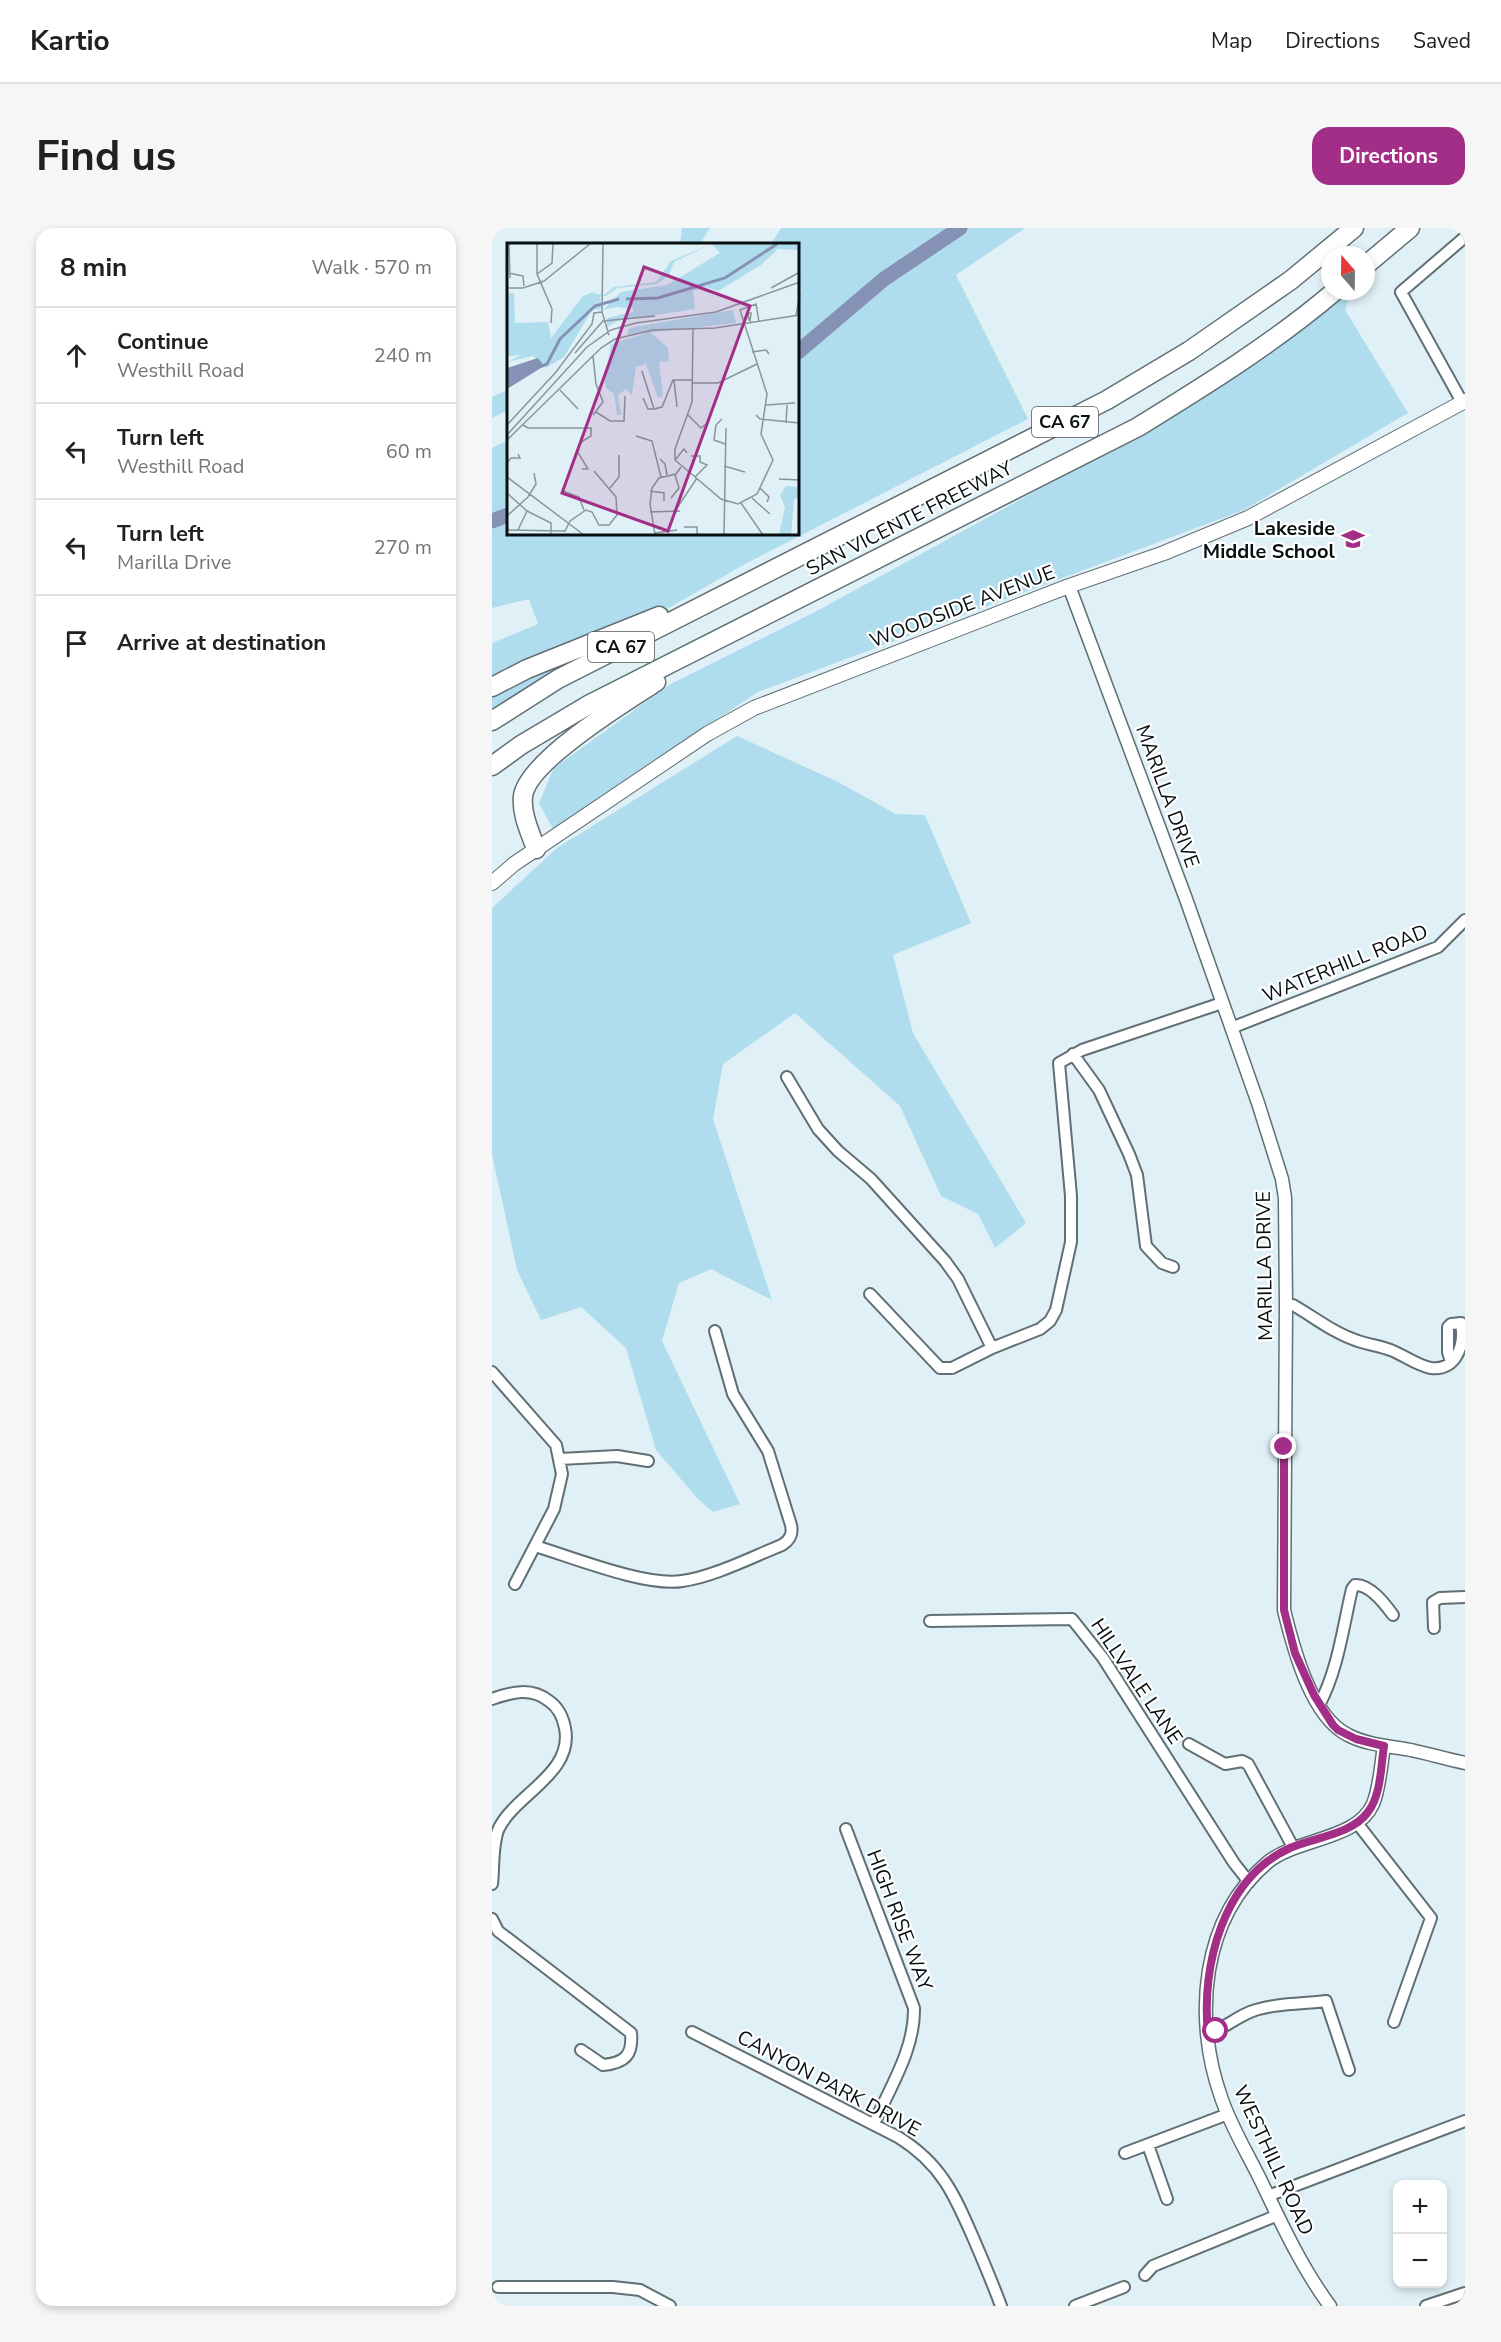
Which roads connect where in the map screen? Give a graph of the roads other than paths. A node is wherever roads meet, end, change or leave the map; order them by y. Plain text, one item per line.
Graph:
1 (1354, 228) edge
2 (1410, 228) edge
3 (1465, 237) edge
4 (1375, 257) edge
5 (1325, 300) edge
6 (1464, 406) edge
7 (753, 580) junction
8 (827, 585) junction
9 (1069, 586) junction
10 (492, 687) edge
11 (492, 721) edge
12 (492, 766) edge
13 (536, 849) junction
14 (492, 883) edge
15 (1465, 920) edge
16 (1222, 1003) junction
17 (1231, 1028) junction
18 (1073, 1054) junction
19 (787, 1077) dead end
20 (1173, 1267) dead end
21 (870, 1294) dead end
22 (1286, 1305) junction
23 (715, 1331) dead end
24 (992, 1348) junction
25 (1451, 1362) dead end
26 (492, 1372) edge
27 (560, 1459) junction
28 (648, 1461) dead end
29 (535, 1546) junction
30 (515, 1584) dead end
31 (1465, 1597) edge
32 (1393, 1616) dead end
33 (930, 1621) dead end
34 (1434, 1628) dead end
35 (492, 1699) edge
36 (1319, 1705) junction
37 (1189, 1744) dead end
38 (1384, 1746) junction
39 (1465, 1763) edge
40 (1357, 1823) junction
41 (846, 1829) dead end
42 (1293, 1847) junction
43 (1249, 1882) junction
44 (492, 1884) edge
45 (492, 1920) edge
46 (1394, 2022) dead end
47 (692, 2032) dead end
48 (1208, 2033) junction
49 (581, 2050) dead end
50 (1349, 2070) dead end
51 (1228, 2114) junction
52 (1465, 2121) edge
53 (874, 2124) junction
54 (1148, 2145) junction
55 (1125, 2153) dead end
56 (1268, 2196) junction
57 (1167, 2199) dead end
58 (1278, 2215) junction
59 (1145, 2275) dead end
60 (498, 2287) dead end
61 (1124, 2287) dead end
62 (1465, 2293) edge
63 (670, 2306) edge
64 (1001, 2306) edge
65 (1075, 2306) edge
66 (1330, 2306) edge
67 (1426, 2306) edge

1 - 7 highway, SAN VICENTE FREEWAY / CA 67
2 - 4 highway
3 - 6 street
5 - 8 highway, SAN VICENTE FREEWAY / CA 67
6 - 9 main road, WOODSIDE AVENUE
7 - 10 highway
7 - 11 highway, SAN VICENTE FREEWAY / CA 67
8 - 12 highway, SAN VICENTE FREEWAY / CA 67
8 - 13 highway
9 - 13 main road, WOODSIDE AVENUE
9 - 16 street, MARILLA DRIVE
13 - 14 main road, WOODSIDE AVENUE
15 - 17 street, WATERHILL ROAD
16 - 17 street, MARILLA DRIVE
16 - 18 street
17 - 22 street, MARILLA DRIVE
18 - 20 street
18 - 24 street
19 - 24 street
21 - 24 street
22 - 25 street
22 - 36 street, MARILLA DRIVE
23 - 29 street
26 - 27 street
27 - 28 street
27 - 29 street
29 - 30 street
31 - 34 street
32 - 36 street
33 - 43 street, HILLVALE LANE
35 - 44 street
36 - 38 street, MARILLA DRIVE
37 - 42 street
38 - 39 street, MARILLA DRIVE
38 - 40 street
40 - 42 street, WESTHILL ROAD
40 - 46 street
41 - 53 street, HIGH RISE WAY
42 - 43 street, WESTHILL ROAD
43 - 48 street, WESTHILL ROAD
45 - 49 street
47 - 53 street, CANYON PARK DRIVE
48 - 50 street
48 - 51 street, WESTHILL ROAD
51 - 54 street
51 - 56 street, WESTHILL ROAD
52 - 56 street
53 - 64 street, CANYON PARK DRIVE
54 - 55 street
54 - 57 street
56 - 58 street, WESTHILL ROAD
58 - 59 street
58 - 66 street, WESTHILL ROAD
60 - 63 street
61 - 65 street
62 - 67 street

